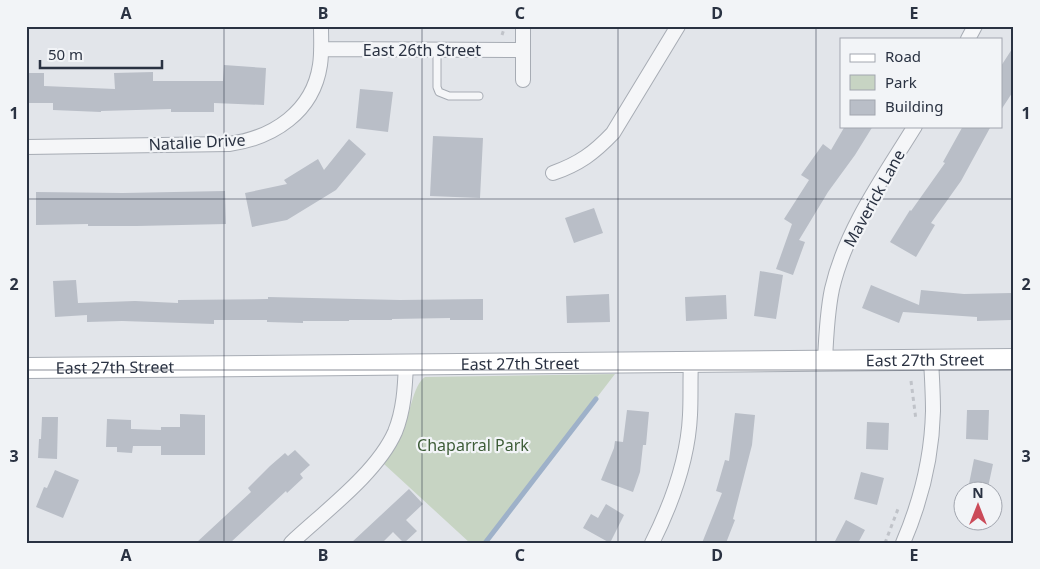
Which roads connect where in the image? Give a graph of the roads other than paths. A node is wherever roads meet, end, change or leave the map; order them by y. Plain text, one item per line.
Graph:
1 (321, 26) edge
2 (523, 26) edge
3 (678, 26) edge
4 (975, 26) edge
5 (969, 38) edge
6 (321, 49) junction
7 (437, 50) junction
8 (523, 50) junction
9 (523, 80) dead end
10 (479, 96) dead end
11 (914, 128) edge
12 (26, 147) edge
13 (553, 173) dead end
14 (1014, 359) edge
15 (932, 360) junction
16 (825, 361) junction
17 (690, 362) junction
18 (406, 364) junction
19 (26, 368) edge
20 (291, 543) edge
21 (652, 543) edge
22 (903, 543) edge

1 - 6 street, Natalie Drive
2 - 8 street
3 - 13 street
4 - 5 street
6 - 7 street, East 26th Street
6 - 12 street, Natalie Drive
7 - 8 street, East 26th Street
7 - 10 lane
8 - 9 street
11 - 16 street, Maverick Lane
14 - 15 street, East 27th Street
15 - 16 street, East 27th Street
15 - 22 street
16 - 17 street, East 27th Street
17 - 18 street, East 27th Street
17 - 21 street
18 - 19 street, East 27th Street
18 - 20 street

